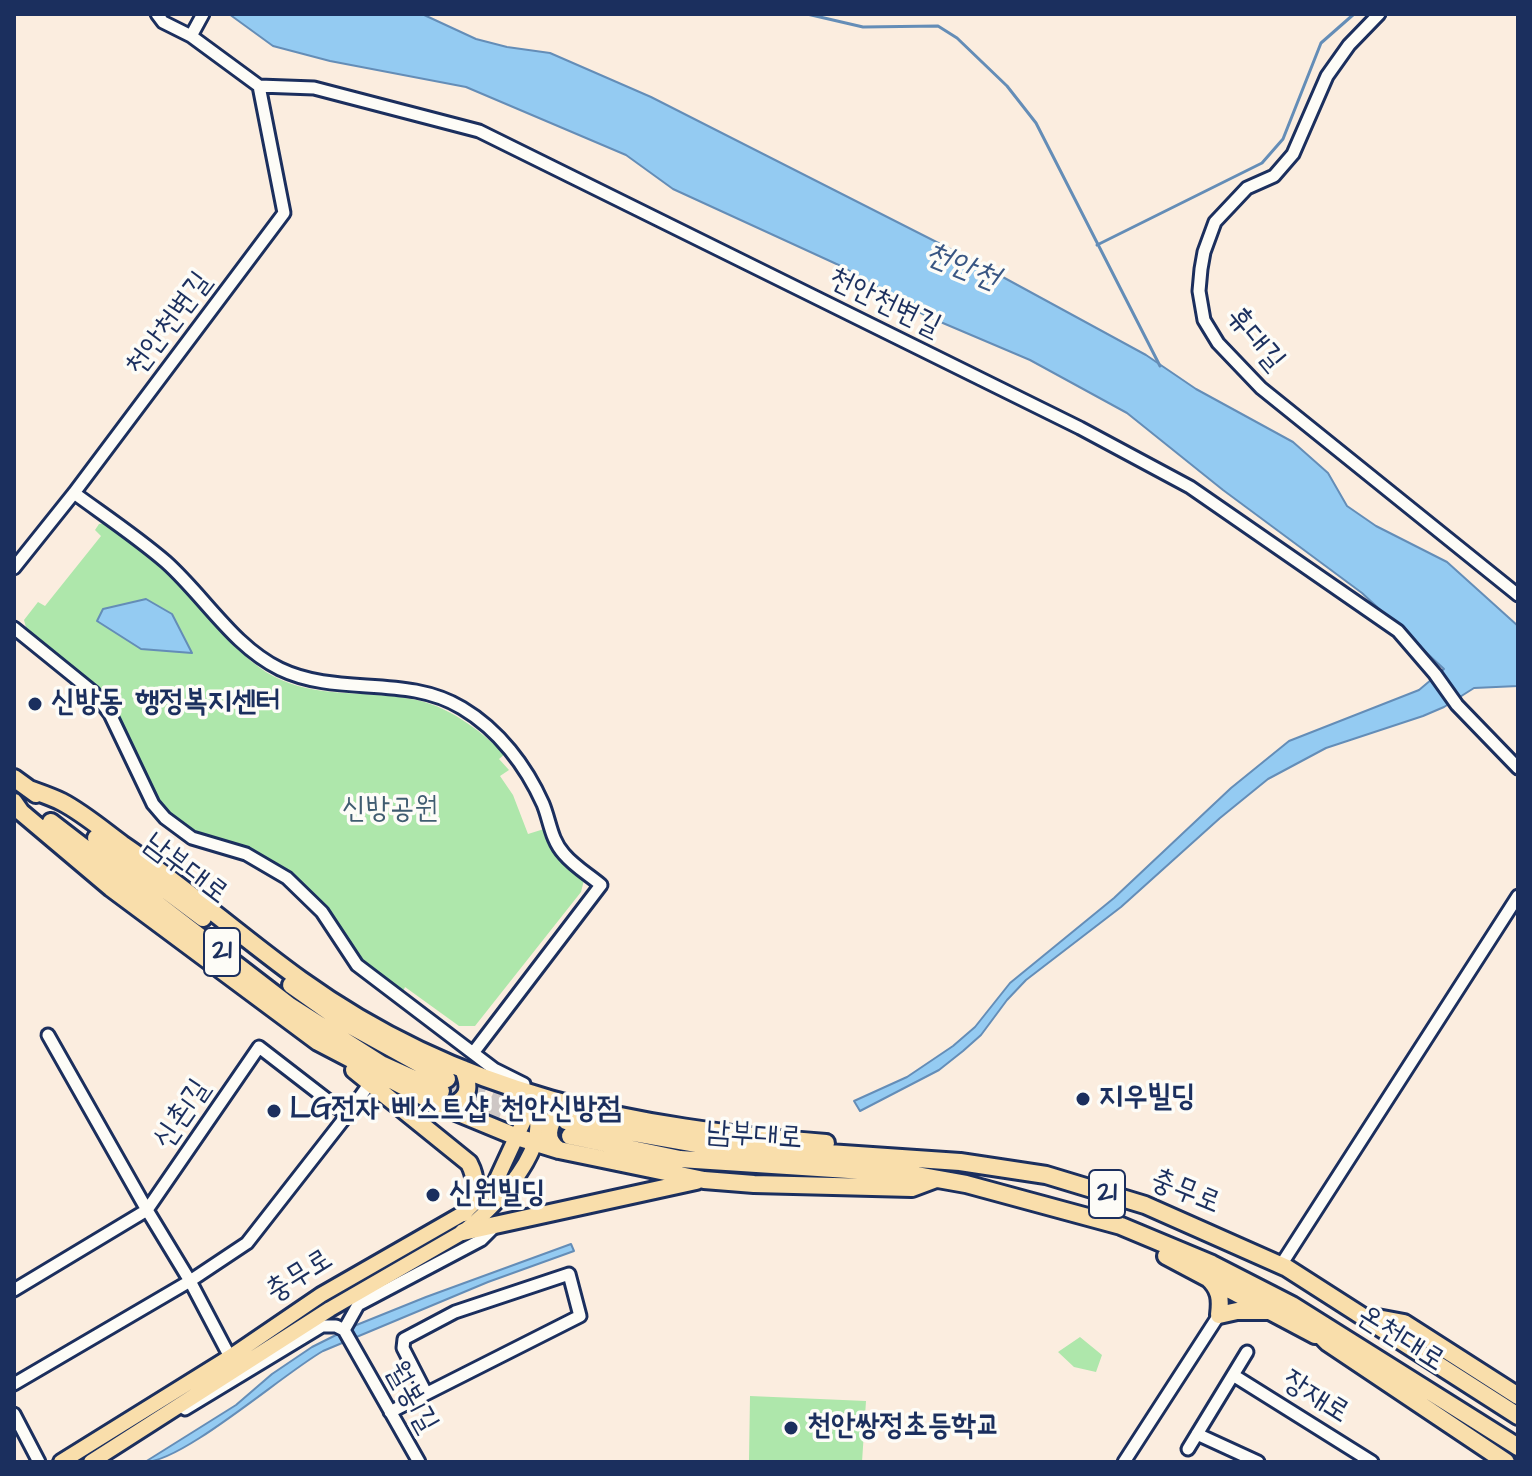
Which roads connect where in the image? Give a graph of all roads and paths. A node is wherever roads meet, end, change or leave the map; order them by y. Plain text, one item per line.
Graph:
1 (157, 14) edge
2 (1379, 14) edge
3 (202, 17) edge
4 (191, 36) junction
5 (259, 86) junction
6 (74, 493) junction
7 (14, 568) edge
8 (1518, 595) edge
9 (14, 628) edge
10 (1518, 768) edge
11 (14, 778) edge
12 (19, 796) edge
13 (1517, 899) edge
14 (48, 1035) dead end
15 (318, 1042) junction
16 (473, 1053) junction
17 (463, 1069) junction
18 (494, 1069) junction
19 (370, 1083) junction
20 (444, 1085) tunnel mouth
21 (519, 1091) junction
22 (551, 1101) junction
23 (446, 1108) junction
24 (534, 1108) junction
25 (347, 1115) junction
26 (571, 1122) junction
27 (696, 1130) junction
28 (525, 1140) junction
29 (559, 1150) junction
30 (923, 1160) junction
31 (936, 1179) junction
32 (704, 1180) junction
33 (147, 1210) junction
34 (464, 1213) junction
35 (496, 1224) junction
36 (1121, 1226) junction
37 (463, 1232) junction
38 (1281, 1265) junction
39 (1203, 1273) junction
40 (190, 1281) junction
41 (1250, 1282) joint
42 (14, 1290) edge
43 (1292, 1305) junction
44 (1272, 1311) junction
45 (1219, 1315) junction
46 (1362, 1315) junction
47 (344, 1330) junction
48 (1327, 1342) junction
49 (1247, 1352) dead end
50 (230, 1357) junction
51 (1233, 1375) junction
52 (14, 1384) edge
53 (426, 1393) junction
54 (1518, 1396) edge
55 (390, 1412) junction
56 (14, 1414) edge
57 (1518, 1416) edge
58 (141, 1430) junction
59 (1197, 1434) junction
60 (1518, 1447) edge
61 (1188, 1449) dead end
62 (1126, 1459) edge
63 (39, 1462) edge
64 (61, 1462) edge
65 (91, 1462) edge
66 (419, 1462) edge
67 (1140, 1462) edge
68 (1258, 1462) edge
69 (1372, 1462) edge
70 (1506, 1462) edge

1 - 4 street
2 - 8 street, 휴대길
3 - 4 street
4 - 5 street
5 - 6 street, 천안천변길
5 - 10 street, 천안천변길
6 - 7 street, 천안천변길
6 - 16 street
9 - 16 street
11 - 12 highway, 남부대로
12 - 15 highway
12 - 17 highway
12 - 20 highway, 남부대로 / 21
13 - 38 street
14 - 33 street
15 - 19 highway
15 - 23 highway
16 - 18 street
17 - 21 highway
17 - 23 highway
18 - 21 street
18 - 27 street
19 - 25 street
19 - 34 highway
21 - 22 highway
21 - 24 main road
22 - 24 main road
22 - 26 highway
23 - 28 highway
24 - 28 main road, 충무로
25 - 33 street, 신촌1길
25 - 40 street
26 - 27 highway
26 - 29 highway
26 - 30 highway, 남부대로
26 - 31 highway, 남부대로 / 21
27 - 30 highway
28 - 29 highway
28 - 34 main road, 충무로
28 - 37 main road, 충무로
29 - 32 highway
30 - 38 highway, 충무로 / 21
31 - 32 highway
31 - 36 highway, 충무로 / 21
32 - 35 highway
33 - 40 street
33 - 42 street, 신촌1길
34 - 50 main road, 충무로
35 - 37 highway
35 - 47 street
36 - 39 highway
36 - 41 highway, 충무로 / 21
37 - 58 main road, 충무로
38 - 46 highway, 온천대로 / 21
39 - 44 highway
39 - 45 highway
40 - 50 street
40 - 52 street
41 - 43 highway, 온천대로 / 21
43 - 48 highway, 21
43 - 60 highway, 온천대로
44 - 45 highway
44 - 48 highway
45 - 62 street
46 - 54 highway, 21
46 - 57 highway, 온천대로 / 21
47 - 55 street, 월봉1길
47 - 58 street
48 - 70 highway, 21
49 - 51 street
50 - 64 main road, 충무로
51 - 59 street
51 - 69 street, 장재로
53 - 53 street
53 - 55 street
55 - 66 street, 월봉1길
56 - 63 street
58 - 65 main road, 충무로
59 - 61 street
59 - 68 street
62 - 67 street

